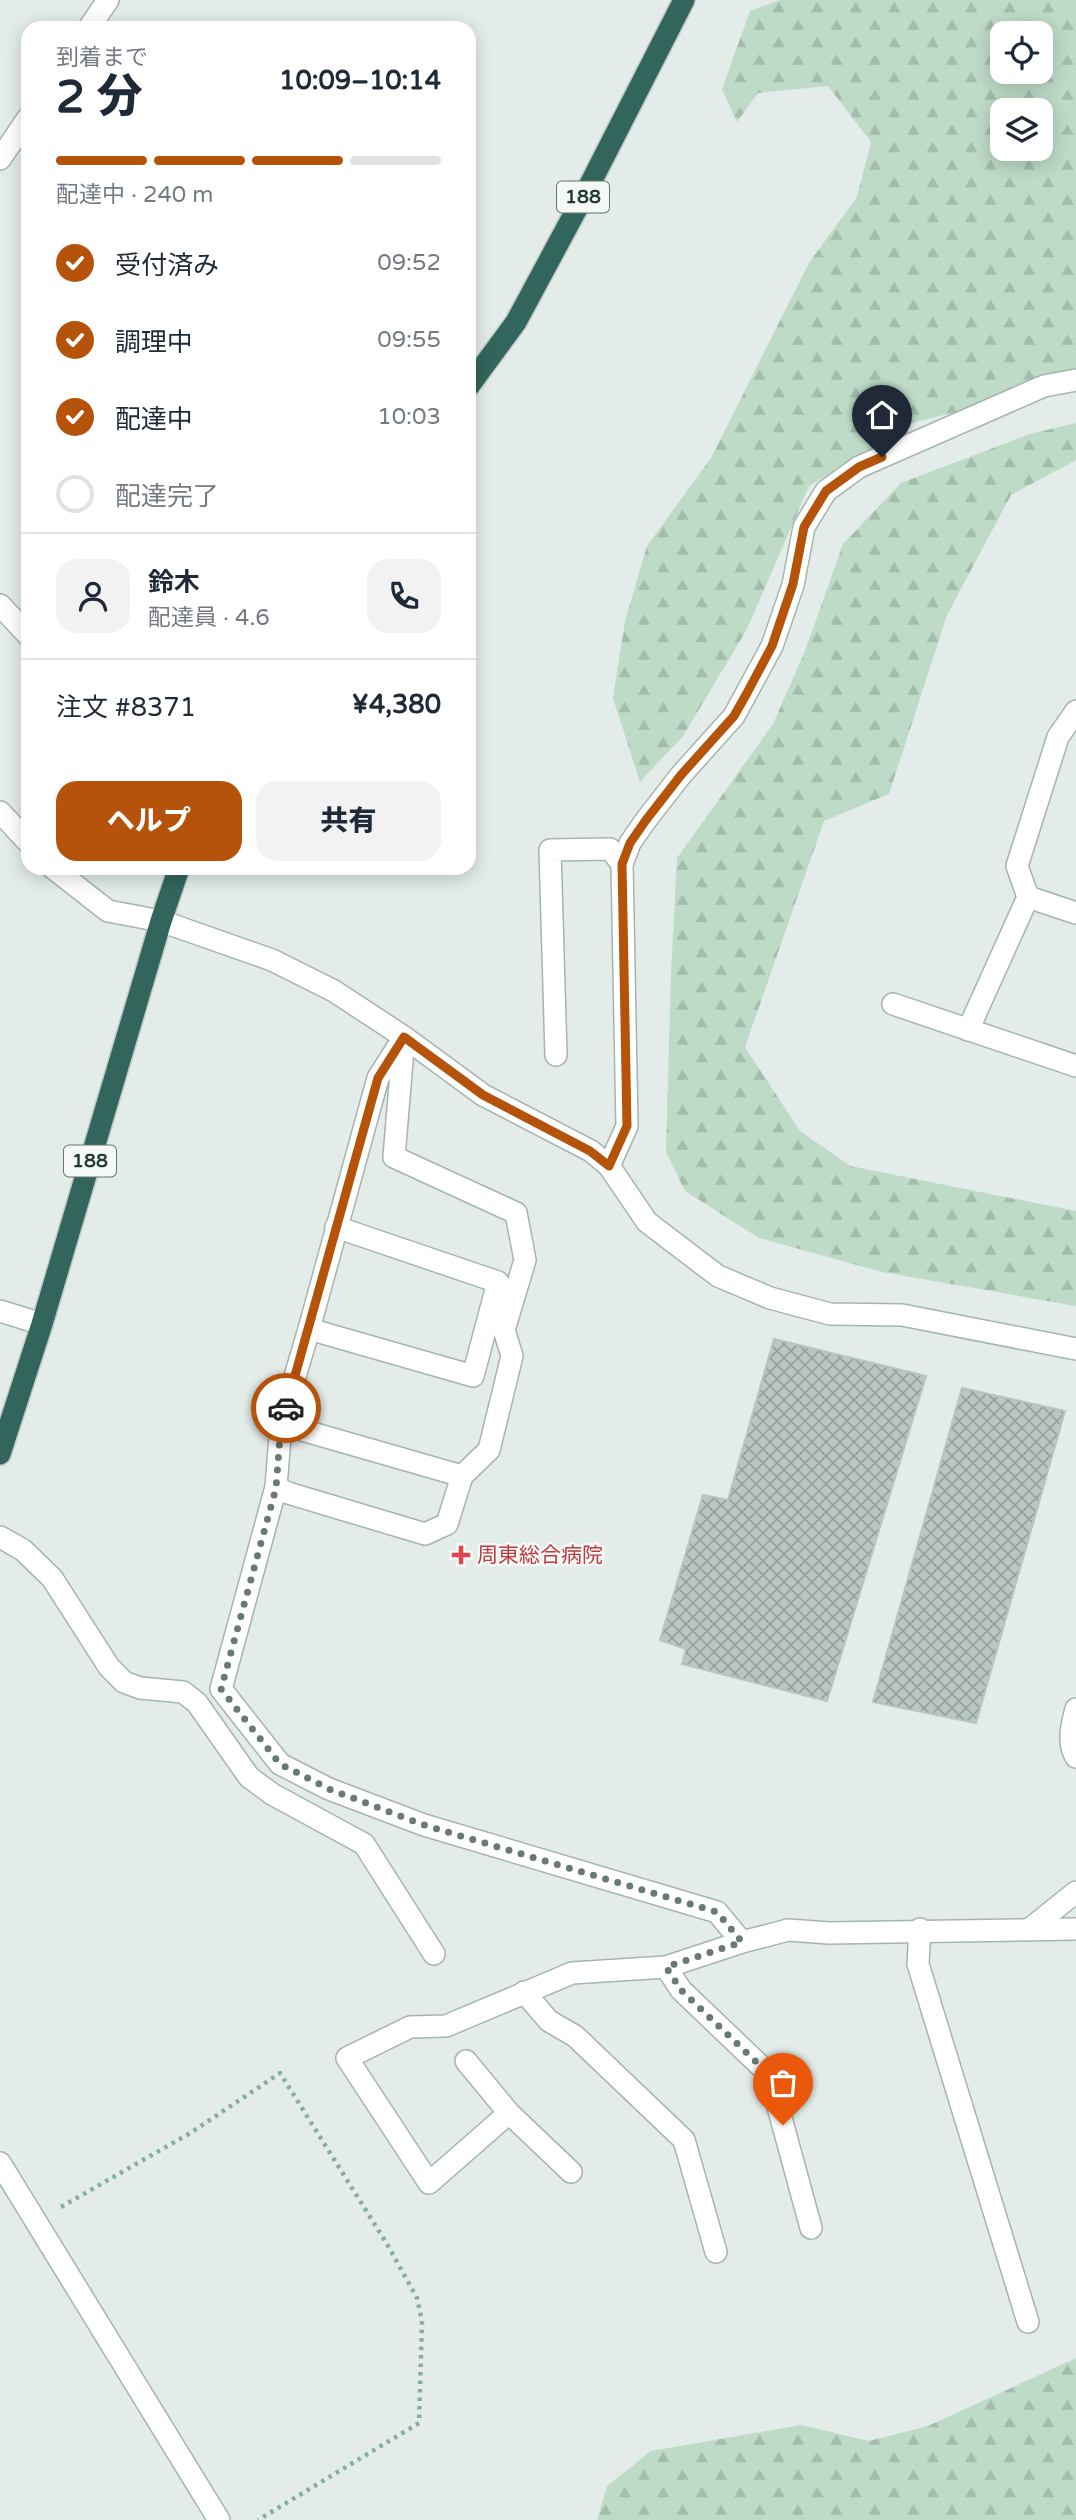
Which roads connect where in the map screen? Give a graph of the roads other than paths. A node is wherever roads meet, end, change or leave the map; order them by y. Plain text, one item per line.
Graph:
1 (108, 0) edge
2 (684, 0) edge
3 (94, 21) edge
4 (21, 128) edge
5 (0, 159) edge
6 (476, 377) edge
7 (1076, 380) edge
8 (0, 605) edge
9 (21, 628) edge
10 (1076, 711) edge
11 (0, 812) edge
12 (21, 834) edge
13 (622, 864) junction
14 (62, 875) edge
15 (177, 875) edge
16 (1028, 897) junction
17 (1076, 913) edge
18 (161, 921) junction
19 (893, 1004) dead end
20 (968, 1030) junction
21 (404, 1037) junction
22 (556, 1055) dead end
23 (1076, 1066) edge
24 (609, 1166) junction
25 (336, 1227) junction
26 (0, 1311) edge
27 (42, 1324) junction
28 (309, 1329) junction
29 (1076, 1349) edge
30 (281, 1424) junction
31 (0, 1454) edge
32 (462, 1476) junction
33 (276, 1488) junction
34 (0, 1537) edge
35 (1076, 1709) edge
36 (1076, 1757) edge
37 (1076, 1892) edge
38 (1031, 1928) junction
39 (1076, 1928) edge
40 (920, 1929) junction
41 (742, 1942) junction
42 (434, 1954) dead end
43 (666, 1967) junction
44 (524, 1992) junction
45 (466, 2061) dead end
46 (509, 2113) junction
47 (0, 2163) edge
48 (571, 2172) dead end
49 (811, 2228) dead end
50 (716, 2252) dead end
51 (1028, 2322) dead end
52 (219, 2520) edge

1 - 3 street
2 - 6 highway, 188
4 - 5 street
7 - 13 street
8 - 9 street
10 - 16 street
11 - 12 street
13 - 22 street
13 - 24 street
14 - 18 street
15 - 18 highway, 188
16 - 17 street
16 - 20 street
18 - 21 street
18 - 27 highway, 188
19 - 20 street
20 - 23 street
21 - 24 street
21 - 25 street
21 - 32 street
24 - 29 street
25 - 28 street
25 - 28 street
26 - 27 street
27 - 31 highway, 188
28 - 30 street
30 - 32 street
30 - 33 street
32 - 33 street
33 - 41 street
34 - 42 street
35 - 36 street
37 - 38 street
38 - 39 street
38 - 40 street
40 - 41 street
40 - 51 street
41 - 43 street
43 - 44 street
43 - 49 street
44 - 46 street
44 - 50 street
45 - 46 street
46 - 48 street
47 - 52 street

